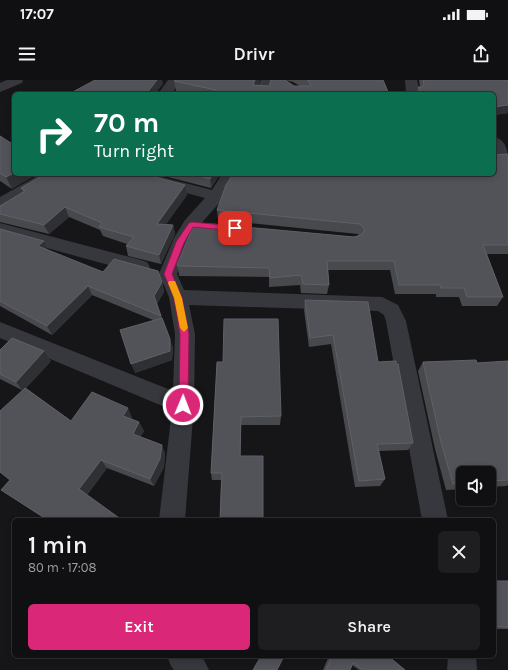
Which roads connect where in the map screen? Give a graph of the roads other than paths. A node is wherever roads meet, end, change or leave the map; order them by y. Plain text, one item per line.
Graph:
1 (17, 80) edge
2 (174, 80) edge
3 (267, 80) edge
4 (411, 80) edge
5 (0, 88) edge
6 (165, 92) edge
7 (261, 92) edge
8 (413, 92) edge
9 (496, 143) edge
10 (508, 158) edge
11 (49, 176) edge
12 (139, 176) edge
13 (229, 176) edge
14 (216, 196) junction
15 (0, 204) edge
16 (0, 229) edge
17 (168, 274) junction
18 (178, 298) junction
19 (0, 330) edge
20 (183, 405) junction
21 (172, 518) edge
22 (435, 518) edge
23 (183, 658) edge
24 (462, 658) edge
25 (194, 670) edge
26 (462, 670) edge

1 - 5 street
2 - 6 street
3 - 7 street
4 - 8 street
9 - 10 street
11 - 15 street
12 - 14 street
13 - 14 street
14 - 17 street
16 - 17 street
17 - 18 street
18 - 20 street
18 - 22 street
19 - 20 street
20 - 21 street
23 - 25 street
24 - 26 street

